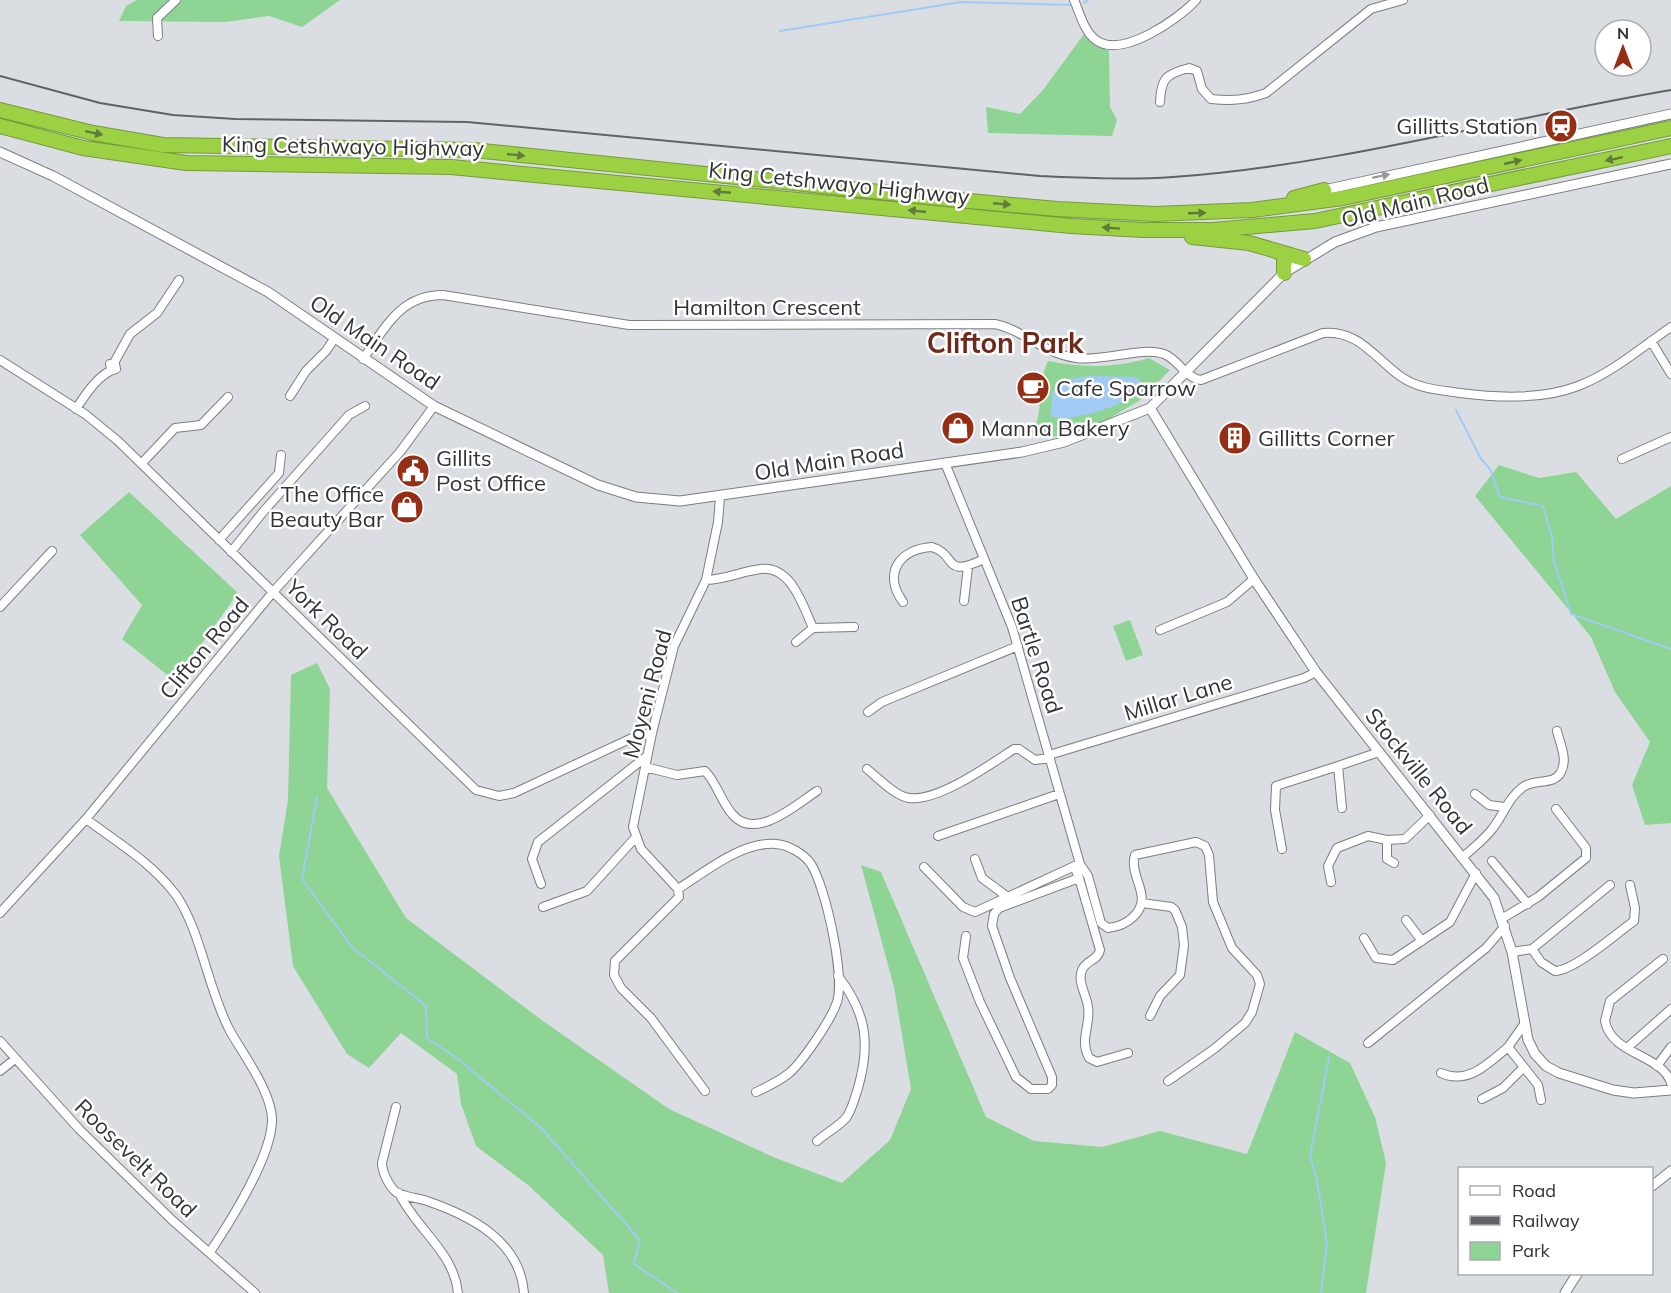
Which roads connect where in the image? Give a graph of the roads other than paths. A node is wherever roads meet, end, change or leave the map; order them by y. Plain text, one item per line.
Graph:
1 (176, 0) edge
2 (1074, 0) edge
3 (1196, 0) edge
4 (1403, 0) edge
5 (158, 36) dead end
6 (1160, 102) dead end
7 (0, 105) edge
8 (0, 110) edge
9 (1671, 114) edge
10 (37, 119) junction
11 (0, 126) edge
12 (1671, 128) edge
13 (0, 132) edge
14 (40, 138) junction
15 (1671, 146) edge
16 (0, 152) edge
17 (1671, 164) edge
18 (1324, 190) joint
19 (1252, 210) junction
20 (1143, 230) junction
21 (1280, 252) junction
22 (1304, 259) junction
23 (1284, 273) junction
24 (179, 280) dead end
25 (1671, 327) edge
26 (334, 339) junction
27 (1651, 341) junction
28 (363, 359) junction
29 (0, 360) edge
30 (1187, 373) junction
31 (1671, 374) edge
32 (290, 396) dead end
33 (228, 397) dead end
34 (365, 406) dead end
35 (434, 406) junction
36 (1150, 408) junction
37 (76, 409) junction
38 (1671, 437) edge
39 (281, 455) dead end
40 (1622, 459) dead end
41 (142, 463) junction
42 (945, 463) junction
43 (720, 497) junction
44 (219, 540) junction
45 (52, 551) dead end
46 (231, 552) junction
47 (984, 559) junction
48 (968, 567) junction
49 (1254, 579) junction
50 (706, 580) junction
51 (273, 592) junction
52 (964, 601) dead end
53 (903, 602) dead end
54 (0, 607) edge
55 (854, 627) dead end
56 (813, 628) junction
57 (1160, 630) dead end
58 (796, 642) dead end
59 (1018, 646) junction
60 (1316, 672) junction
61 (868, 712) dead end
62 (1557, 731) dead end
63 (652, 733) junction
64 (1379, 752) junction
65 (648, 756) junction
66 (1049, 756) junction
67 (1338, 766) junction
68 (645, 767) junction
69 (867, 769) dead end
70 (817, 791) dead end
71 (1059, 794) junction
72 (1475, 794) dead end
73 (1504, 807) junction
74 (1342, 808) dead end
75 (1556, 809) dead end
76 (1430, 815) junction
77 (86, 819) junction
78 (938, 836) dead end
79 (635, 838) junction
80 (1387, 840) junction
81 (1282, 849) dead end
82 (1463, 857) junction
83 (975, 859) dead end
84 (1492, 861) dead end
85 (1394, 863) dead end
86 (1077, 865) junction
87 (924, 867) dead end
88 (1476, 873) junction
89 (1079, 878) junction
90 (1331, 882) dead end
91 (541, 884) dead end
92 (1610, 885) dead end
93 (1630, 885) dead end
94 (678, 889) junction
95 (1009, 898) junction
96 (1142, 903) junction
97 (1528, 904) junction
98 (543, 907) dead end
99 (0, 913) edge
100 (1406, 920) dead end
101 (1504, 922) junction
102 (966, 936) dead end
103 (1364, 938) dead end
104 (1422, 941) junction
105 (1532, 949) junction
106 (1512, 952) junction
107 (1664, 959) dead end
108 (838, 976) junction
109 (1671, 1009) edge
110 (1150, 1016) dead end
111 (1525, 1023) junction
112 (0, 1041) edge
113 (1368, 1042) dead end
114 (1508, 1047) junction
115 (1671, 1047) edge
116 (1627, 1048) junction
117 (1128, 1053) dead end
118 (15, 1059) junction
119 (1657, 1066) junction
120 (1523, 1068) junction
121 (0, 1071) edge
122 (1441, 1073) dead end
123 (1168, 1081) dead end
124 (1671, 1083) edge
125 (1671, 1090) edge
126 (705, 1091) dead end
127 (756, 1092) dead end
128 (1482, 1099) dead end
129 (1541, 1100) dead end
130 (396, 1107) dead end
131 (817, 1141) dead end
132 (1671, 1171) edge
133 (1653, 1185) edge
134 (399, 1193) junction
135 (210, 1252) junction
136 (1576, 1275) edge
137 (255, 1293) edge
138 (459, 1293) edge
139 (524, 1293) edge
140 (1565, 1293) edge

1 - 5 street
2 - 3 street
4 - 6 street
7 - 10 highway
8 - 10 highway, King Cetshwayo Highway
18 -> 9 street
10 -> 19 highway, King Cetshwayo Highway
11 - 14 highway, King Cetshwayo Highway
19 -> 12 highway, King Cetshwayo Highway
13 - 14 highway
20 -> 14 highway, King Cetshwayo Highway
15 -> 20 highway, King Cetshwayo Highway
16 - 26 street, Old Main Road
17 - 22 street, Old Main Road
18 - 19 highway
20 - 21 highway
21 - 22 highway
21 - 23 highway
22 - 23 street, Old Main Road
23 - 30 street, Old Main Road
24 - 37 street
25 - 27 street
26 - 28 street, Old Main Road
26 - 32 street
27 - 30 street
27 - 31 street
28 - 30 street, Hamilton Crescent
28 - 35 street, Old Main Road
29 - 37 street, York Road
30 - 36 street, Old Main Road
33 - 41 street
34 - 46 street
35 - 43 street, Old Main Road
35 - 51 street, Clifton Road
36 - 42 street, Old Main Road
36 - 49 street, Stockville Road
37 - 41 street, York Road
38 - 40 street
39 - 44 street
41 - 44 street, York Road
42 - 43 street, Old Main Road
42 - 47 street, Bartle Road
43 - 50 street, Moyeni Road
44 - 46 street, York Road
45 - 54 street
46 - 51 street, York Road
47 - 48 street
47 - 59 street, Bartle Road
48 - 52 street
48 - 53 street
49 - 57 street
49 - 60 street, Stockville Road
50 - 56 street
50 - 63 street, Moyeni Road
51 - 63 street, York Road
51 - 77 street, Clifton Road
55 - 56 street
56 - 58 street
59 - 61 street
59 - 66 street, Bartle Road
60 - 64 street, Stockville Road
60 - 66 street, Millar Lane
62 - 73 street
63 - 65 street, Moyeni Road
64 - 67 street
64 - 76 street, Stockville Road
65 - 68 street, Moyeni Road
65 - 91 street
66 - 69 street
66 - 71 street, Bartle Road
67 - 74 street
67 - 81 street
68 - 70 street
68 - 79 street, Moyeni Road
71 - 78 street
71 - 86 street, Bartle Road
72 - 73 street
73 - 82 street
75 - 97 street
76 - 80 street
76 - 82 street, Stockville Road
77 - 99 street, Clifton Road
77 - 135 street
79 - 94 street
79 - 98 street
80 - 85 street
80 - 90 street
82 - 88 street, Stockville Road
83 - 95 street
84 - 97 street
86 - 89 street
86 - 95 street
86 - 96 street
87 - 95 street
88 - 101 street, Stockville Road
88 - 104 street
89 - 102 street
89 - 117 street
92 - 105 street
93 - 105 street
94 - 108 street
94 - 126 street
96 - 110 street
96 - 123 street
97 - 101 street
100 - 104 street
101 - 106 street, Stockville Road
101 - 113 street
103 - 104 street
105 - 106 street
106 - 111 street, Stockville Road
107 - 116 street
108 - 127 street
108 - 131 street
109 - 116 street
111 - 114 street
111 - 125 street, Stockville Road
112 - 118 street, Roosevelt Road
114 - 120 street
114 - 122 street
115 - 119 street
116 - 119 street
118 - 121 street
118 - 135 street, Roosevelt Road
119 - 124 street
120 - 128 street
120 - 129 street
130 - 134 street
132 - 133 street
134 - 138 street
134 - 139 street
135 - 137 street, Roosevelt Road
136 - 140 street

